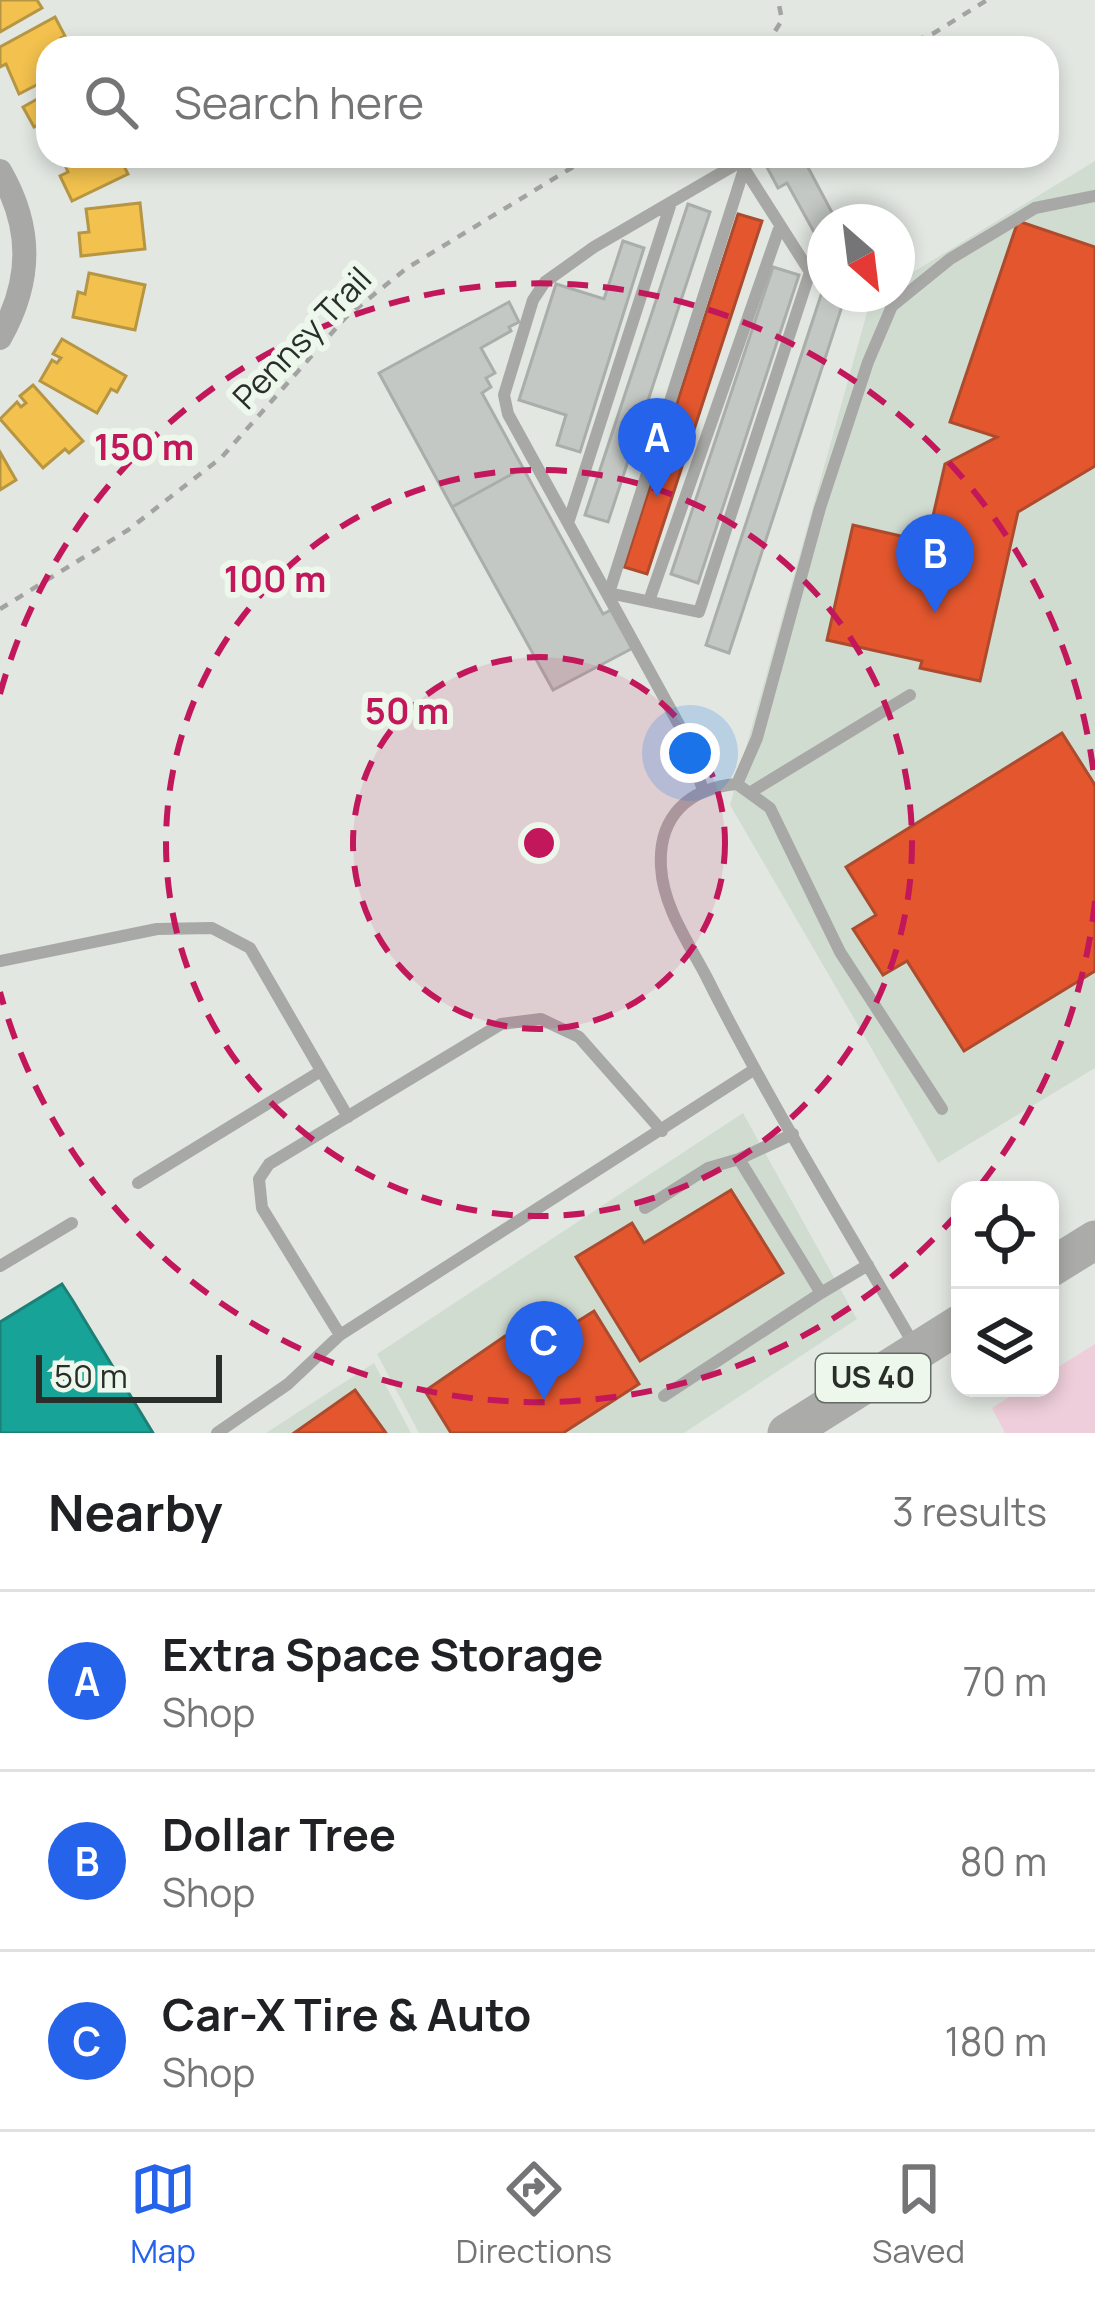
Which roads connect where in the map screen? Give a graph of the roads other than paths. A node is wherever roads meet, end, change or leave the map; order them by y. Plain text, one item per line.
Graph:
1 (729, 168) edge
2 (744, 169) joint
3 (0, 171) edge
4 (1095, 196) edge
5 (671, 201) junction
6 (781, 226) junction
7 (0, 338) edge
8 (569, 521) junction
9 (609, 593) junction
10 (649, 602) junction
11 (910, 695) dead end
12 (737, 784) junction
13 (703, 790) junction
14 (751, 792) junction
15 (0, 961) edge
16 (755, 1069) junction
17 (321, 1071) junction
18 (942, 1109) dead end
19 (348, 1117) junction
20 (662, 1131) junction
21 (793, 1134) junction
22 (739, 1159) junction
23 (138, 1184) dead end
24 (645, 1208) dead end
25 (72, 1223) dead end
26 (1095, 1240) edge
27 (1059, 1262) edge
28 (868, 1265) junction
29 (0, 1266) edge
30 (821, 1293) junction
31 (951, 1330) edge
32 (340, 1335) junction
33 (918, 1351) junction
34 (664, 1396) dead end
35 (217, 1433) edge
36 (787, 1433) edge

1 - 5 lane
2 - 6 lane
2 - 9 lane
3 - 7 street
4 - 12 lane
5 - 8 lane
5 - 8 lane
6 - 10 lane
6 - 10 lane
8 - 9 lane
9 - 10 lane
9 - 13 lane
11 - 14 lane
12 - 13 lane
12 - 14 lane
13 - 16 lane
14 - 18 lane
15 - 17 lane
16 - 20 lane
16 - 21 lane
17 - 19 lane
17 - 23 lane
19 - 20 lane
19 - 32 lane
20 - 32 lane
21 - 22 lane
21 - 28 lane
22 - 24 lane
22 - 30 lane
25 - 29 lane
26 - 27 main road
28 - 30 lane
28 - 33 lane
30 - 34 lane
31 - 33 main road, US 40
32 - 35 lane
33 - 36 main road, US 40

